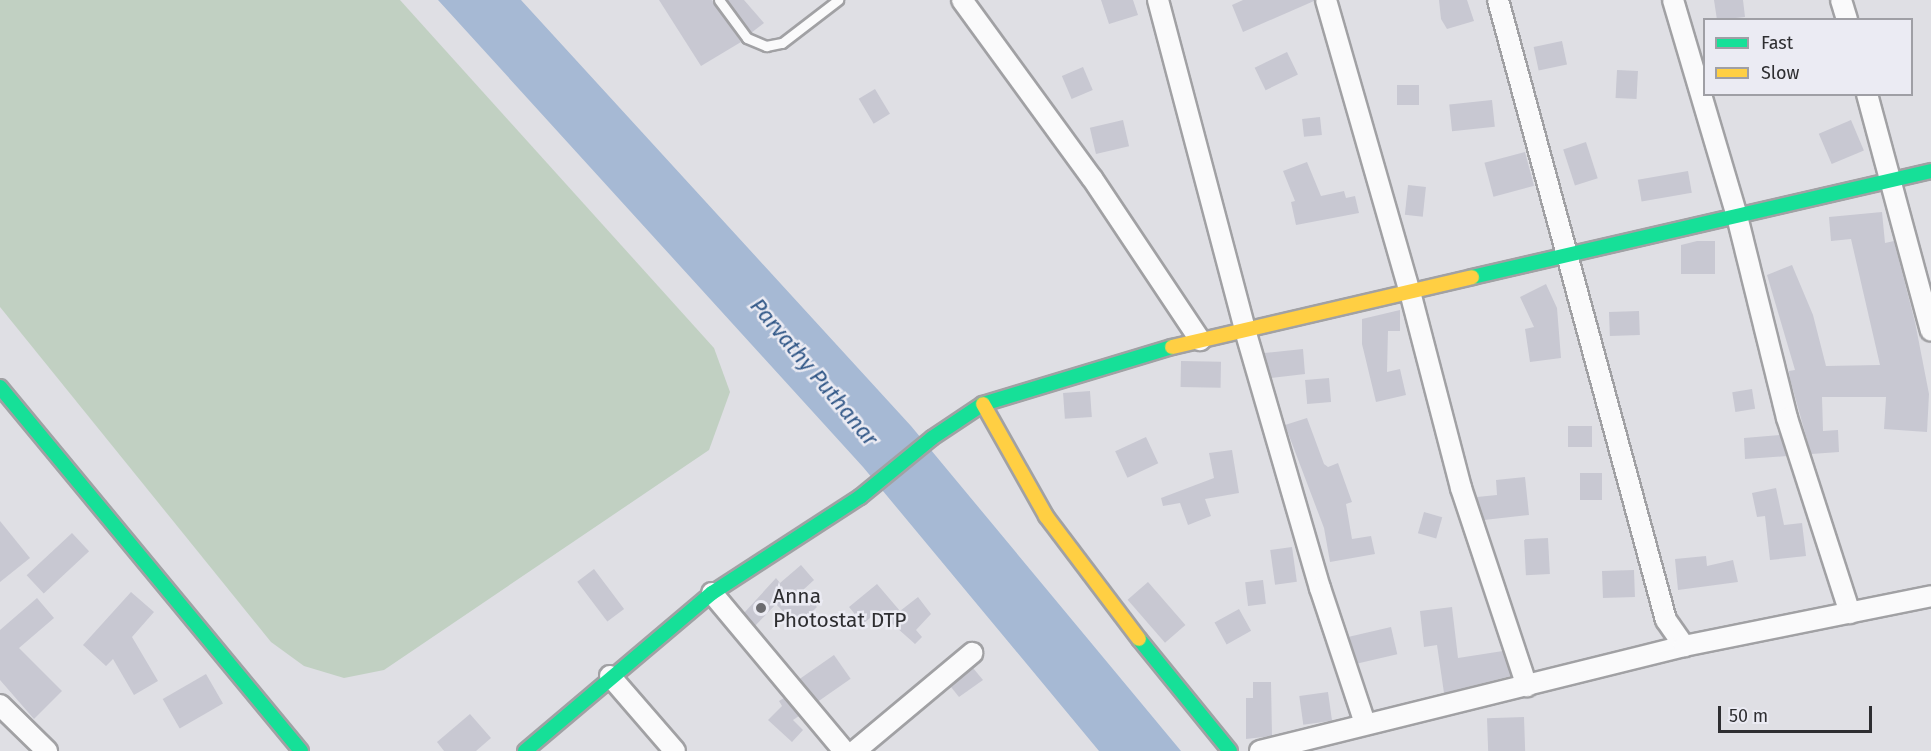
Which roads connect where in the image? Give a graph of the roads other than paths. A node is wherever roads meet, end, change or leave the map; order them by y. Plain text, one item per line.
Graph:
1 (718, 0) edge
2 (838, 0) edge
3 (962, 0) edge
4 (1158, 0) edge
5 (1326, 0) edge
6 (1498, 0) edge
7 (1673, 0) edge
8 (1841, 0) edge
9 (1846, 18) edge
10 (1869, 96) edge
11 (1931, 171) edge
12 (1891, 180) junction
13 (1737, 216) junction
14 (1570, 255) junction
15 (1410, 292) junction
16 (1245, 330) junction
17 (1931, 331) edge
18 (1200, 340) junction
19 (0, 387) edge
20 (983, 404) junction
21 (712, 593) junction
22 (1931, 596) edge
23 (1850, 613) junction
24 (1684, 646) junction
25 (972, 653) dead end
26 (610, 676) junction
27 (1527, 686) junction
28 (0, 705) edge
29 (1365, 723) junction
30 (47, 751) edge
31 (301, 751) edge
32 (525, 751) edge
33 (675, 751) edge
34 (844, 751) edge
35 (855, 751) edge
36 (1230, 751) edge
37 (1260, 751) edge

1 - 2 lane
3 - 18 street
4 - 16 street
5 - 15 street
6 - 14 street
7 - 13 street
8 - 9 street
10 - 12 street
11 - 12 main road
12 - 13 main road
12 - 17 street
13 - 14 main road
13 - 23 street
14 - 15 main road
14 - 24 street
15 - 16 main road
15 - 27 street
16 - 18 main road
16 - 29 street
18 - 20 main road
19 - 31 main road
20 - 21 main road
20 - 36 main road
21 - 26 main road
21 - 34 street
22 - 23 street
23 - 24 street
24 - 27 street
25 - 35 street
26 - 32 main road
26 - 33 street
27 - 29 street
28 - 30 street
29 - 37 street

